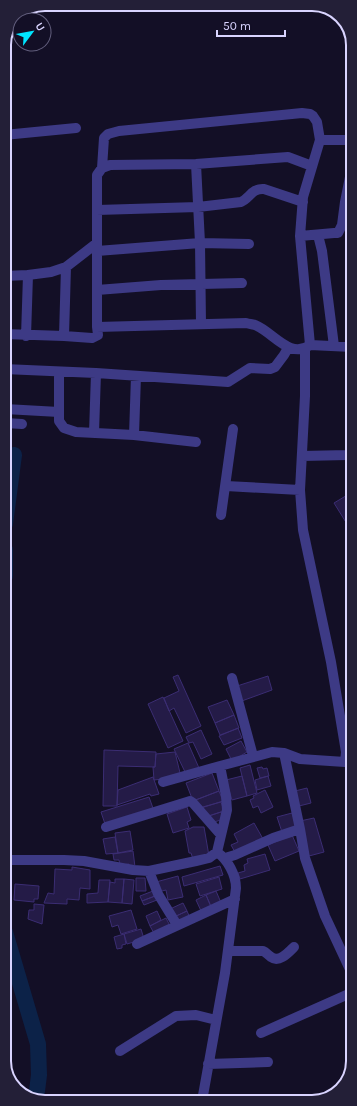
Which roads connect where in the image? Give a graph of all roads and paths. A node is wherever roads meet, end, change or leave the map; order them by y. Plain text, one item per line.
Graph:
1 (76, 128) dead end
2 (11, 134) edge
3 (320, 140) junction
4 (346, 140) edge
5 (196, 164) junction
6 (312, 166) junction
7 (102, 168) junction
8 (346, 197) edge
9 (303, 202) junction
10 (198, 207) junction
11 (97, 210) junction
12 (318, 235) junction
13 (300, 236) junction
14 (200, 243) junction
15 (249, 244) dead end
16 (97, 247) junction
17 (66, 267) junction
18 (28, 275) junction
19 (11, 276) edge
20 (242, 283) dead end
21 (200, 284) junction
22 (97, 290) junction
23 (201, 324) junction
24 (97, 327) junction
25 (11, 335) edge
26 (26, 336) junction
27 (64, 336) junction
28 (334, 346) junction
29 (308, 347) junction
30 (346, 347) edge
31 (288, 348) junction
32 (11, 370) edge
33 (59, 373) junction
34 (96, 373) junction
35 (136, 376) junction
36 (11, 409) edge
37 (59, 412) junction
38 (11, 423) edge
39 (22, 424) dead end
40 (233, 429) dead end
41 (94, 432) junction
42 (134, 435) junction
43 (196, 442) dead end
44 (346, 455) edge
45 (302, 456) junction
46 (226, 486) junction
47 (300, 490) junction
48 (221, 515) dead end
49 (232, 678) dead end
50 (346, 752) edge
51 (284, 753) junction
52 (253, 756) junction
53 (346, 761) edge
54 (220, 766) junction
55 (163, 782) dead end
56 (106, 827) dead end
57 (300, 828) junction
58 (221, 835) junction
59 (221, 855) junction
60 (11, 860) edge
61 (149, 871) junction
62 (235, 899) junction
63 (177, 925) junction
64 (137, 944) dead end
65 (294, 947) dead end
66 (228, 951) junction
67 (346, 961) edge
68 (346, 995) edge
69 (216, 1020) junction
70 (261, 1033) dead end
71 (120, 1051) dead end
72 (268, 1062) dead end
73 (208, 1064) junction
74 (203, 1095) edge

1 - 2 street
3 - 4 street
3 - 6 street
3 - 7 street
5 - 6 street
5 - 7 street
5 - 10 street
6 - 9 street
7 - 11 street
8 - 12 street
9 - 10 street
9 - 13 street
10 - 11 street
10 - 14 street
11 - 16 street
12 - 13 street
12 - 28 street
13 - 29 street
14 - 15 street
14 - 16 street
14 - 21 street
16 - 17 street
16 - 22 street
17 - 18 street
17 - 27 street
18 - 19 street
18 - 26 street
20 - 21 street
21 - 22 street
21 - 23 street
22 - 24 street
23 - 24 street
23 - 31 street
24 - 27 street
25 - 26 street
26 - 27 street
28 - 29 street
28 - 30 street
29 - 31 street
29 - 45 street
31 - 35 street
32 - 33 street
33 - 34 street
33 - 37 street
34 - 35 street
34 - 41 street
35 - 42 street
36 - 37 street
37 - 41 street
38 - 39 street
40 - 46 street
41 - 42 street
42 - 43 street
44 - 45 street
45 - 47 street
46 - 47 street
46 - 48 street
47 - 50 street
49 - 52 street
51 - 52 street
51 - 53 street
51 - 57 street
52 - 54 street
54 - 55 street
54 - 58 street
56 - 58 street
57 - 59 street
57 - 67 street
58 - 59 street
59 - 61 street
59 - 62 street
60 - 61 street
61 - 63 street
62 - 63 street
62 - 66 street
63 - 64 street
65 - 66 street
66 - 69 street
68 - 70 street
69 - 71 street
69 - 73 street
72 - 73 street
73 - 74 street

